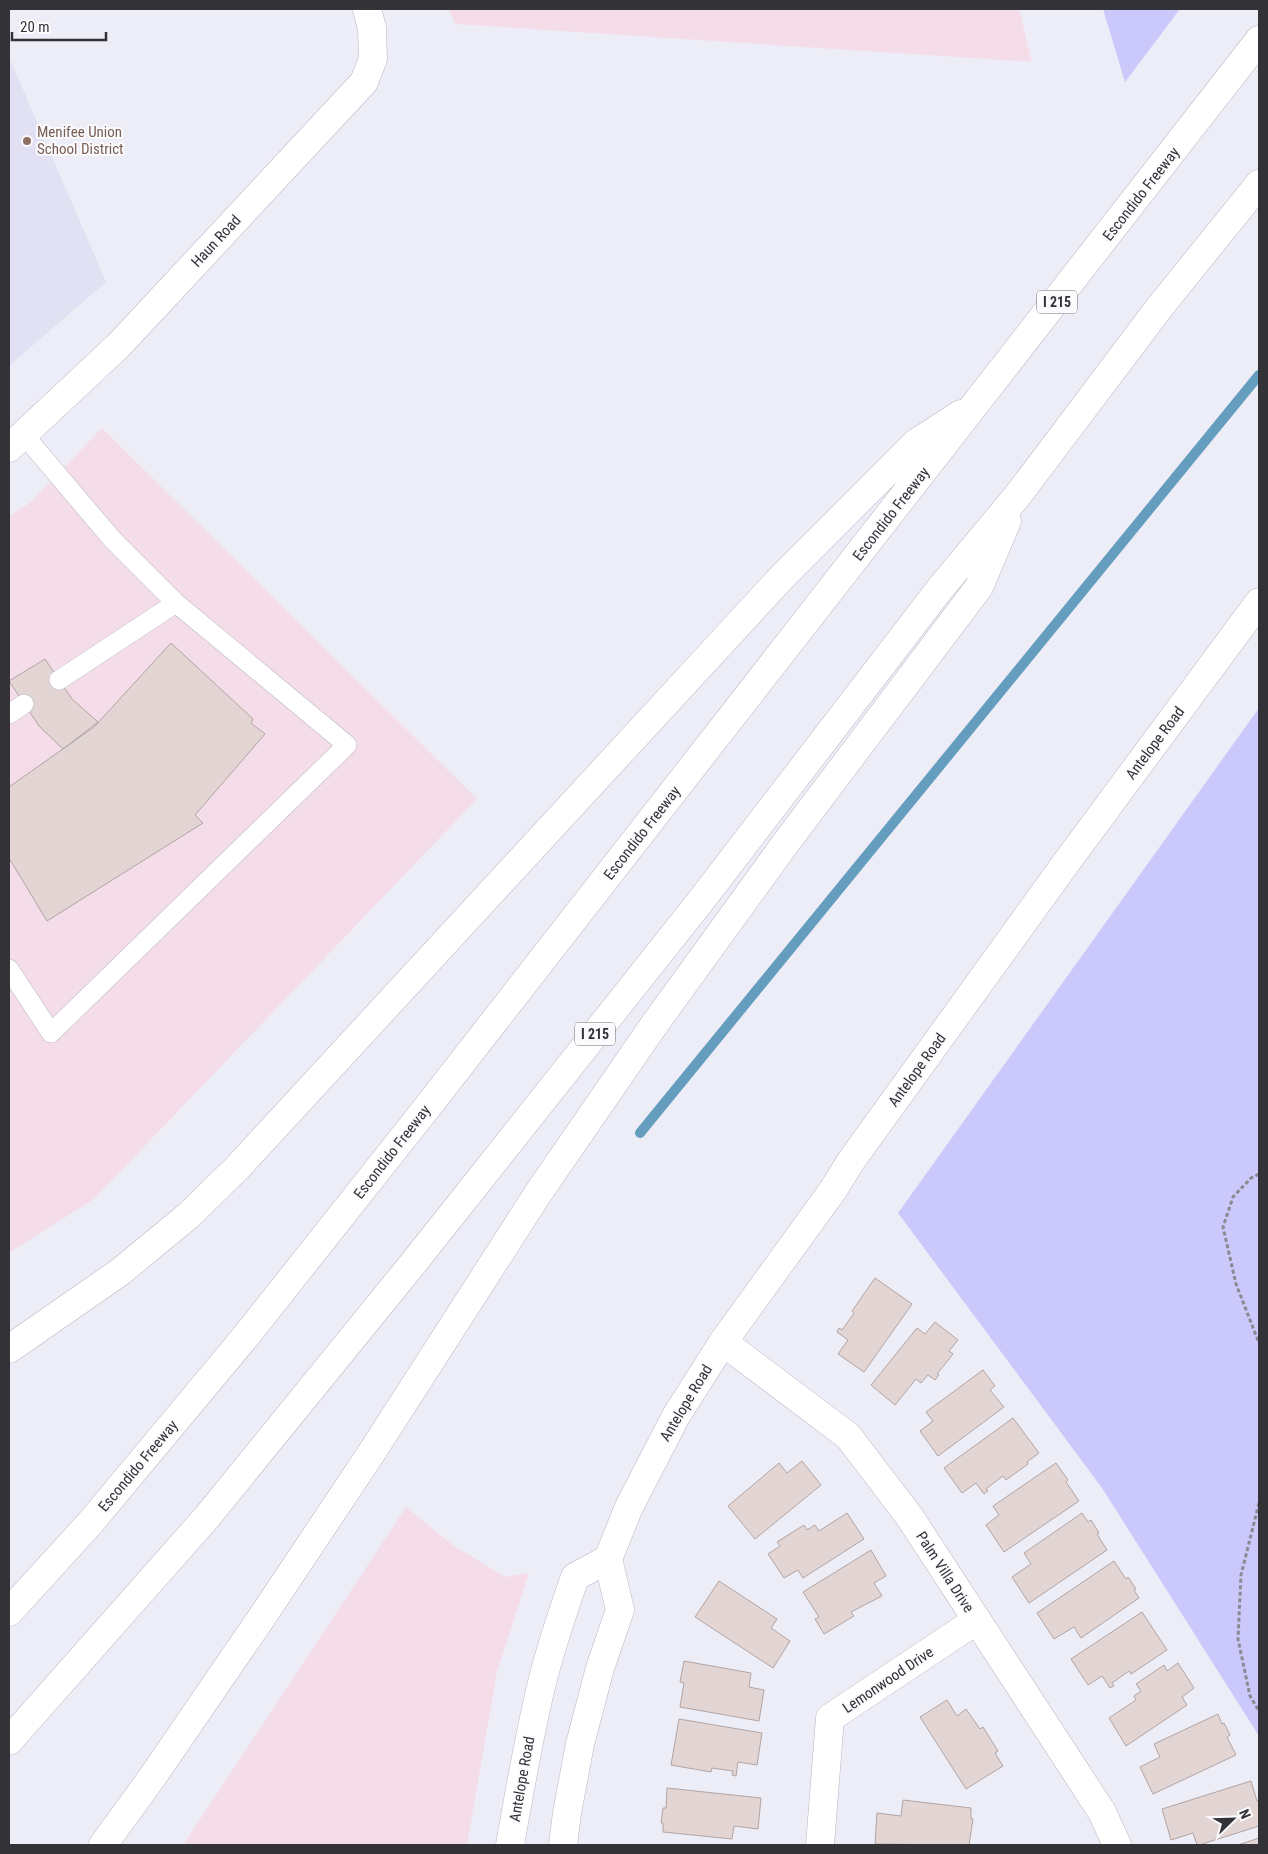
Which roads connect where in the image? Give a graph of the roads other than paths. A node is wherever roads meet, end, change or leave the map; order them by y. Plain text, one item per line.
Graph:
1 (367, 9) edge
2 (1259, 40) edge
3 (1259, 184) edge
4 (977, 404) junction
5 (16, 442) edge
6 (1018, 495) junction
7 (1259, 602) edge
8 (176, 603) junction
9 (59, 680) dead end
10 (9, 969) edge
11 (723, 1342) junction
12 (9, 1349) edge
13 (608, 1559) junction
14 (9, 1612) edge
15 (977, 1620) junction
16 (9, 1741) edge
17 (103, 1845) edge
18 (510, 1845) edge
19 (563, 1845) edge
20 (820, 1845) edge
21 (1117, 1845) edge

1 - 5 main road, Haun Road
2 - 4 main road, Escondido Freeway / I 215
3 - 6 main road, I 215
4 - 12 main road
4 - 14 main road, Escondido Freeway / I 215
5 - 8 lane
6 - 16 main road, I 215
6 - 17 main road
7 - 11 main road, Antelope Road
8 - 9 lane
8 - 10 lane
11 - 13 main road, Antelope Road
11 - 15 main road, Palm Villa Drive
13 - 18 main road, Antelope Road
13 - 19 main road
15 - 20 main road, Lemonwood Drive
15 - 21 main road, Palm Villa Drive

